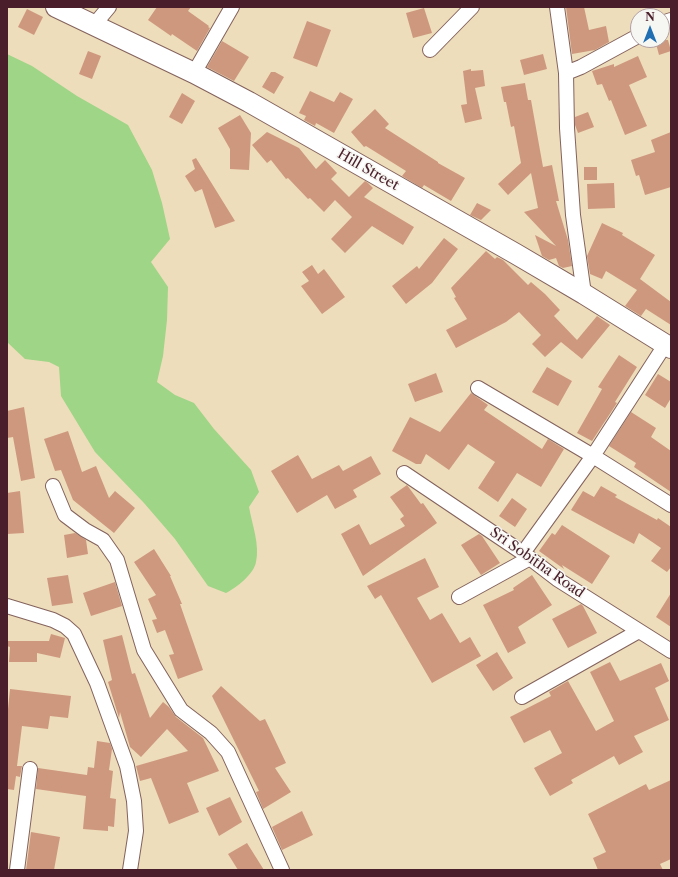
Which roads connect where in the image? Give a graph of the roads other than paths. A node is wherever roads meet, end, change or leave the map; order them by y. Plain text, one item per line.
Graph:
1 (56, 7) edge
2 (109, 7) edge
3 (232, 7) edge
4 (472, 7) edge
5 (557, 7) edge
6 (94, 25) junction
7 (630, 40) edge
8 (430, 50) dead end
9 (194, 73) junction
10 (566, 73) junction
11 (584, 294) junction
12 (668, 347) edge
13 (478, 388) dead end
14 (594, 456) junction
15 (404, 473) dead end
16 (53, 486) dead end
17 (671, 505) edge
18 (526, 555) junction
19 (458, 597) dead end
20 (7, 606) edge
21 (638, 631) junction
22 (671, 651) edge
23 (522, 697) dead end
24 (30, 769) dead end
25 (18, 870) edge
26 (130, 870) edge
27 (282, 870) edge

1 - 6 main road, Hill Street
2 - 6 street
3 - 9 street
4 - 8 street
5 - 10 street
6 - 9 main road, Hill Street
7 - 10 street
9 - 11 main road, Hill Street
10 - 11 street
11 - 12 main road, Hill Street
12 - 14 street
13 - 14 street
14 - 17 street
14 - 18 street
15 - 18 street, Sri Sobitha Road
16 - 27 street
18 - 19 street
18 - 21 street, Sri Sobitha Road
20 - 26 street
21 - 22 street, Sri Sobitha Road
21 - 23 street
24 - 25 street

